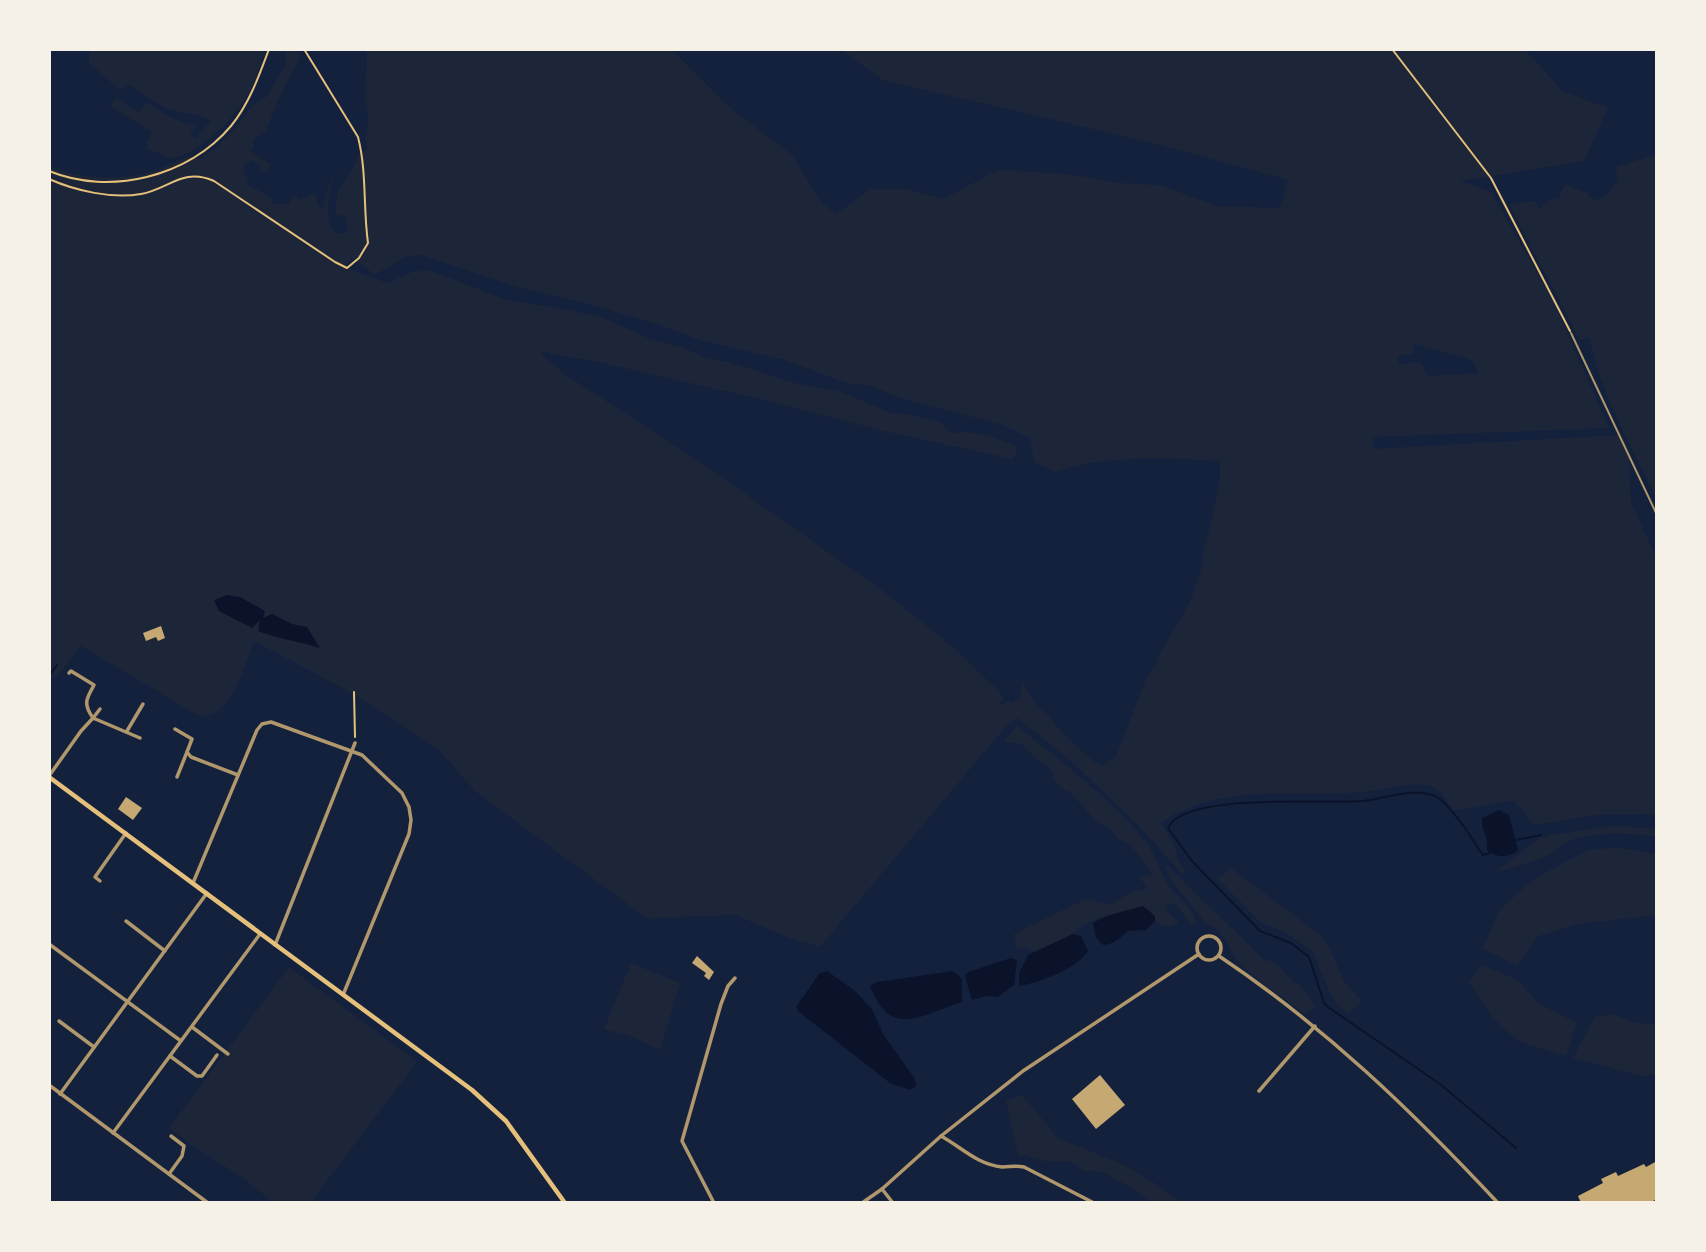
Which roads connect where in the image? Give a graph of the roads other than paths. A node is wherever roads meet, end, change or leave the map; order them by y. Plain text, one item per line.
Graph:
1 (1571, 333) road end
2 (1657, 515) edge
3 (69, 673) dead end
4 (143, 704) dead end
5 (100, 709) dead end
6 (93, 718) junction
7 (175, 729) dead end
8 (127, 732) junction
9 (134, 735) junction
10 (140, 738) dead end
11 (131, 741) dead end
12 (355, 743) road end
13 (353, 750) junction
14 (187, 752) junction
15 (238, 775) junction
16 (49, 777) edge
17 (177, 777) dead end
18 (126, 834) junction
19 (100, 881) dead end
20 (193, 883) junction
21 (207, 893) junction
22 (127, 921) dead end
23 (260, 934) junction
24 (49, 944) edge
25 (275, 945) junction
26 (164, 951) junction
27 (1199, 954) junction
28 (1219, 956) junction
29 (735, 978) dead end
30 (344, 995) junction
31 (127, 1001) junction
32 (59, 1021) dead end
33 (1315, 1026) junction
34 (192, 1027) junction
35 (181, 1041) junction
36 (94, 1047) junction
37 (228, 1054) dead end
38 (217, 1055) dead end
39 (170, 1056) junction
40 (49, 1085) edge
41 (1259, 1091) dead end
42 (60, 1094) junction
43 (113, 1133) junction
44 (171, 1136) dead end
45 (941, 1136) junction
46 (169, 1174) junction
47 (882, 1189) junction
48 (208, 1203) edge
49 (565, 1203) edge
50 (714, 1203) edge
51 (862, 1203) edge
52 (892, 1203) edge
53 (1094, 1203) edge
54 (1498, 1203) edge

1 - 2 lane
3 - 6 street
4 - 8 street
5 - 6 street
6 - 8 street
6 - 16 street
7 - 14 street
8 - 9 street
9 - 10 street
9 - 11 street
12 - 13 street
13 - 15 street
13 - 25 street
13 - 30 street
14 - 15 street
14 - 17 street
15 - 20 street
16 - 18 main road
18 - 19 street
18 - 20 main road
20 - 21 main road
21 - 23 main road
21 - 26 street
22 - 26 street
23 - 25 main road
23 - 34 street
24 - 31 street
25 - 30 main road
26 - 31 street
27 - 28 street
27 - 28 street
27 - 45 street
28 - 33 street
29 - 50 street
30 - 49 main road
31 - 35 street
31 - 36 street
32 - 36 street
33 - 41 street
33 - 54 street
34 - 35 street
34 - 37 street
35 - 39 street
36 - 42 street
38 - 39 street
39 - 43 street
40 - 42 street
42 - 43 street
43 - 46 street
44 - 46 street
45 - 47 street
45 - 53 street
46 - 48 street
47 - 51 street
47 - 52 street

